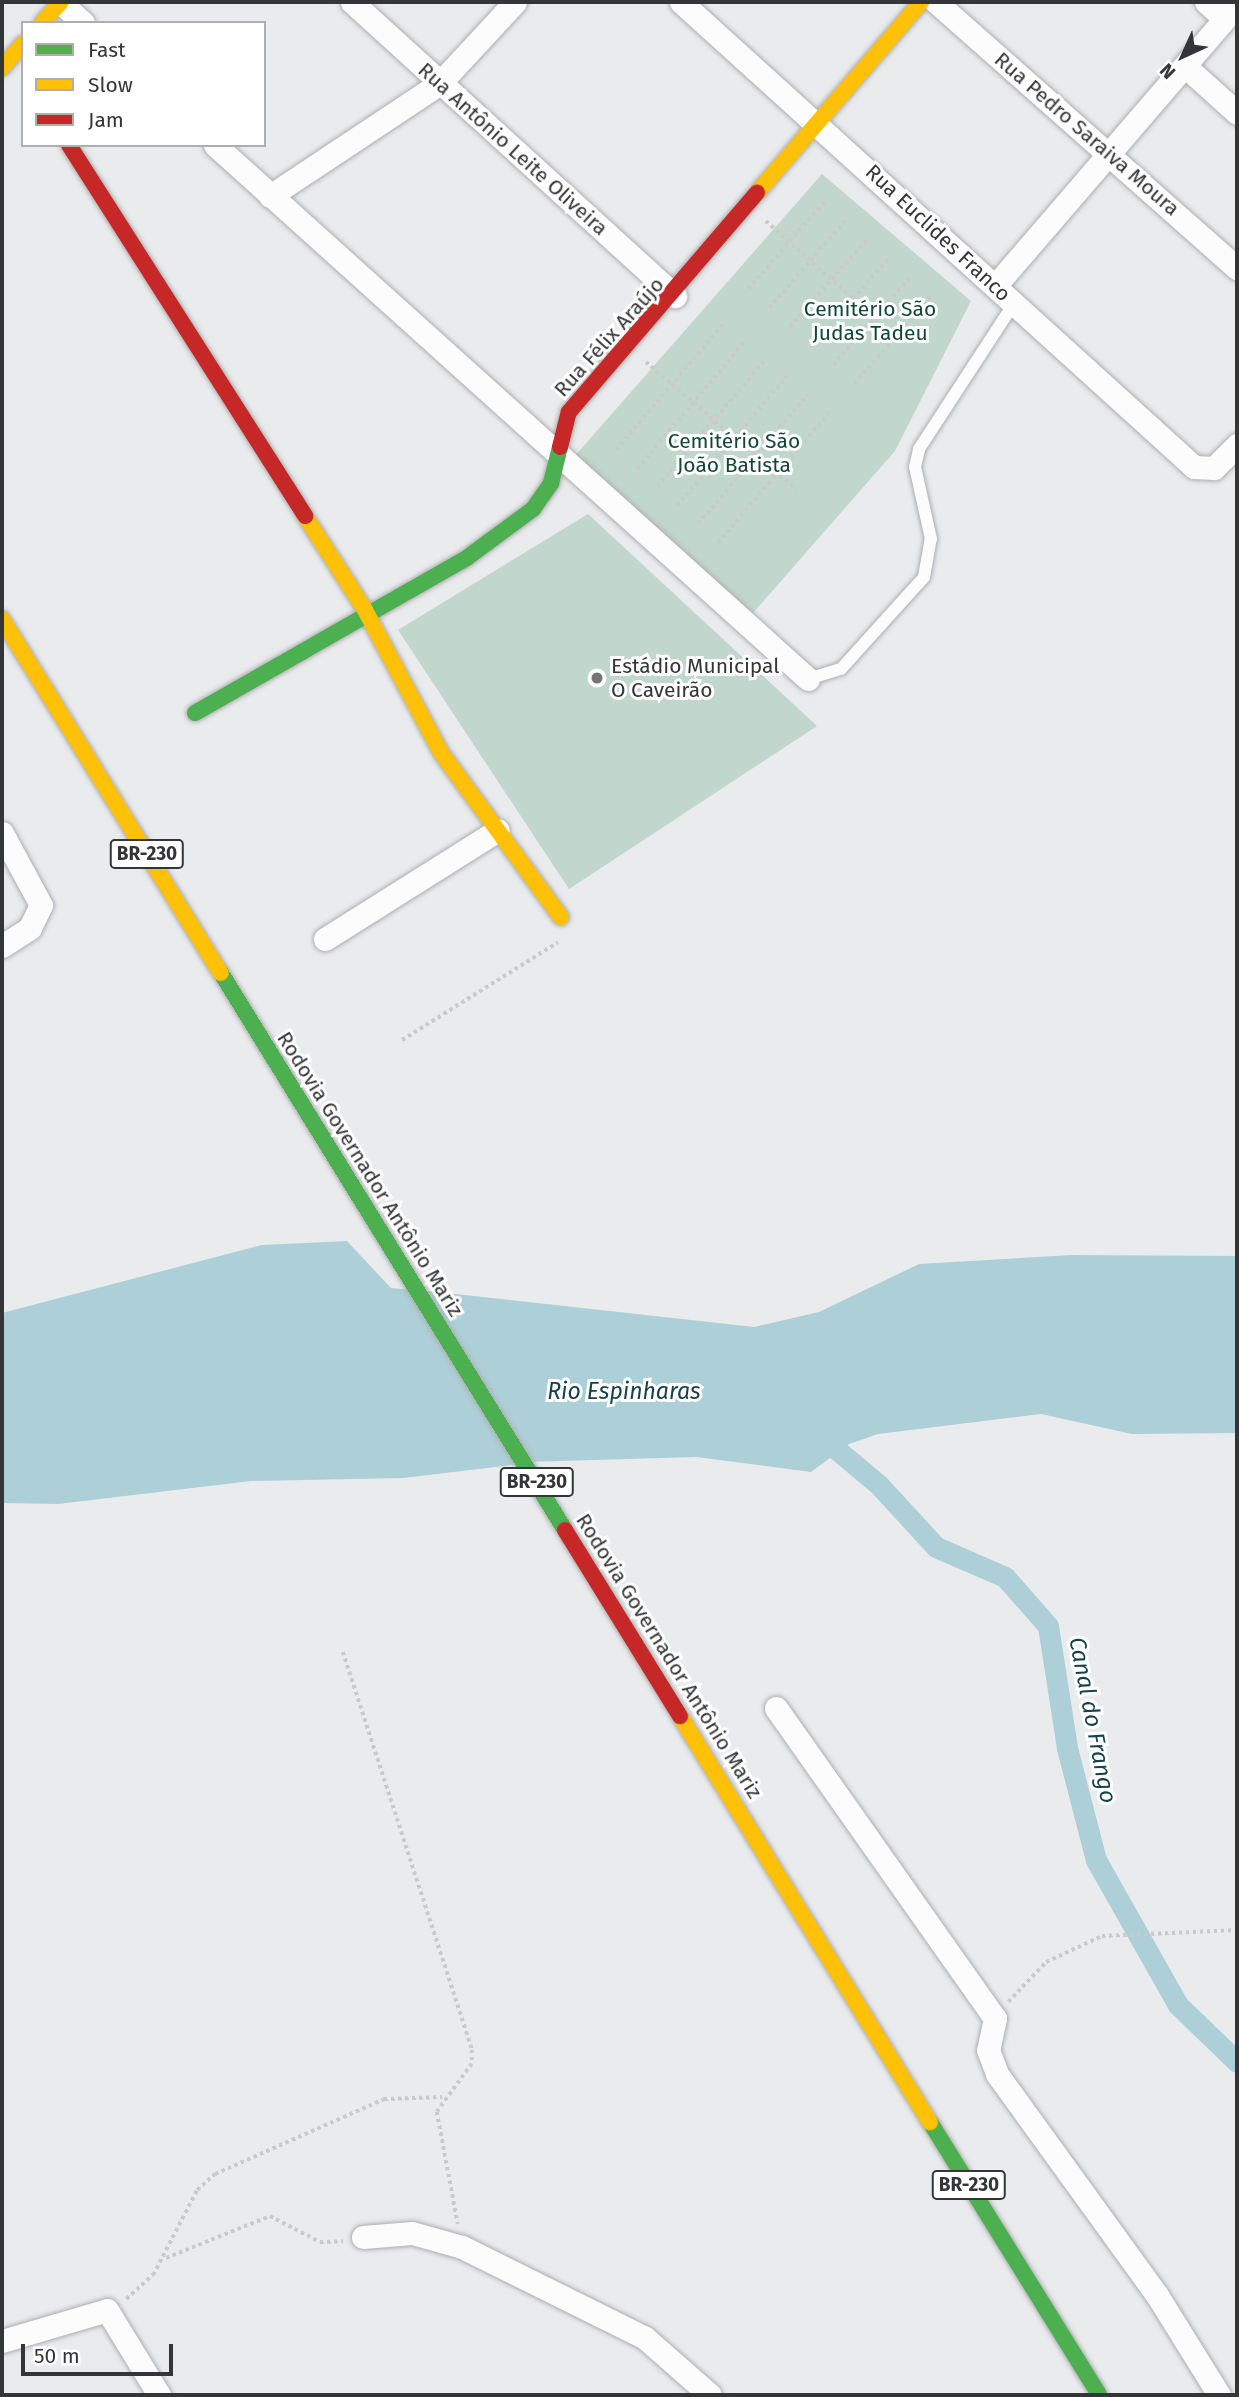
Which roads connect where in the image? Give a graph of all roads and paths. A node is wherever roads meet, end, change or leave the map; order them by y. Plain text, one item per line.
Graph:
1 (61, 2) edge
2 (352, 2) edge
3 (515, 2) edge
4 (681, 2) edge
5 (921, 2) edge
6 (936, 2) edge
7 (1206, 2) edge
8 (1231, 12) edge
9 (44, 21) edge
10 (81, 21) edge
11 (1186, 67) junction
12 (440, 83) junction
13 (1237, 113) edge
14 (819, 123) junction
15 (70, 147) edge
16 (217, 147) edge
17 (1111, 153) junction
18 (270, 196) junction
19 (826, 200) dead end
20 (749, 205) junction
21 (847, 219) dead end
22 (868, 239) dead end
23 (789, 242) junction
24 (890, 257) dead end
25 (811, 261) junction
26 (1237, 268) edge
27 (911, 276) dead end
28 (832, 280) junction
29 (995, 286) junction
30 (748, 289) dead end
31 (932, 295) dead end
32 (675, 296) junction
33 (853, 299) junction
34 (1014, 303) junction
35 (769, 308) dead end
36 (874, 317) junction
37 (724, 323) dead end
38 (790, 327) dead end
39 (896, 336) junction
40 (745, 341) dead end
41 (903, 343) dead end
42 (811, 346) dead end
43 (629, 347) junction
44 (766, 359) dead end
45 (833, 365) dead end
46 (787, 376) dead end
47 (672, 384) junction
48 (854, 384) dead end
49 (808, 394) dead end
50 (693, 402) junction
51 (829, 412) dead end
52 (714, 420) junction
53 (735, 438) junction
54 (1237, 445) edge
55 (616, 450) dead end
56 (555, 452) junction
57 (756, 455) junction
58 (636, 469) dead end
59 (777, 473) junction
60 (657, 487) dead end
61 (796, 489) dead end
62 (677, 506) dead end
63 (698, 524) dead end
64 (718, 543) dead end
65 (365, 610) junction
66 (2, 619) edge
67 (808, 679) joint
68 (195, 713) dead end
69 (498, 830) junction
70 (2, 833) edge
71 (561, 916) joint
72 (325, 939) dead end
73 (2, 946) edge
74 (402, 1040) dead end
75 (343, 1652) dead end
76 (776, 1708) dead end
77 (1237, 1930) edge
78 (995, 2018) junction
79 (442, 2097) junction
80 (363, 2237) joint
81 (462, 2247) junction
82 (164, 2259) junction
83 (107, 2310) junction
84 (2, 2341) edge
85 (159, 2395) edge
86 (710, 2395) edge
87 (1099, 2395) edge
88 (1219, 2395) edge

1 - 9 main road
1 - 10 street
2 - 12 street, Rua Antônio Leite Oliveira
3 - 12 street
4 - 14 street, Rua Euclides Franco
5 - 14 main road, Rua Félix Araújo
6 - 17 street, Rua Pedro Saraiva Moura
7 - 8 street
8 - 11 street
11 - 13 street
11 - 17 street
12 - 18 street
12 - 32 street, Rua Antônio Leite Oliveira
14 - 20 main road, Rua Félix Araújo
14 - 29 street, Rua Euclides Franco
15 - 65 main road
16 - 18 street
17 - 26 street, Rua Pedro Saraiva Moura
17 - 29 street
18 - 56 street
19 - 23 path
20 - 23 path
20 - 32 main road, Rua Félix Araújo
21 - 25 path
22 - 28 path
23 - 25 path
23 - 30 path
24 - 33 path
25 - 28 path
25 - 35 path
27 - 36 path
28 - 33 path
28 - 38 path
29 - 34 street, Rua Euclides Franco
31 - 39 path
32 - 43 main road, Rua Félix Araújo
33 - 36 path
33 - 42 path
34 - 54 street, Rua Euclides Franco
34 - 67 lane
36 - 39 path
36 - 45 path
37 - 47 path
39 - 41 path
39 - 48 path
40 - 50 path
43 - 47 path
43 - 56 main road, Rua Félix Araújo
44 - 52 path
46 - 53 path
47 - 50 path
47 - 55 path
49 - 57 path
50 - 52 path
50 - 58 path
51 - 59 path
52 - 53 path
52 - 60 path
53 - 57 path
53 - 62 path
56 - 65 main road, Rua Félix Araújo
56 - 67 street
57 - 59 path
57 - 63 path
59 - 61 path
59 - 64 path
65 - 68 main road, Rua Félix Araújo
65 - 69 main road
66 - 87 main road, Rodovia Governador Antônio Mariz / BR-230
69 - 71 main road
69 - 72 street
70 - 73 street
71 - 74 path
75 - 79 path
76 - 78 street
77 - 78 path
78 - 88 street
79 - 81 path
79 - 82 path
80 - 81 street
80 - 82 path
81 - 86 street
82 - 83 path
83 - 84 street
83 - 85 street

